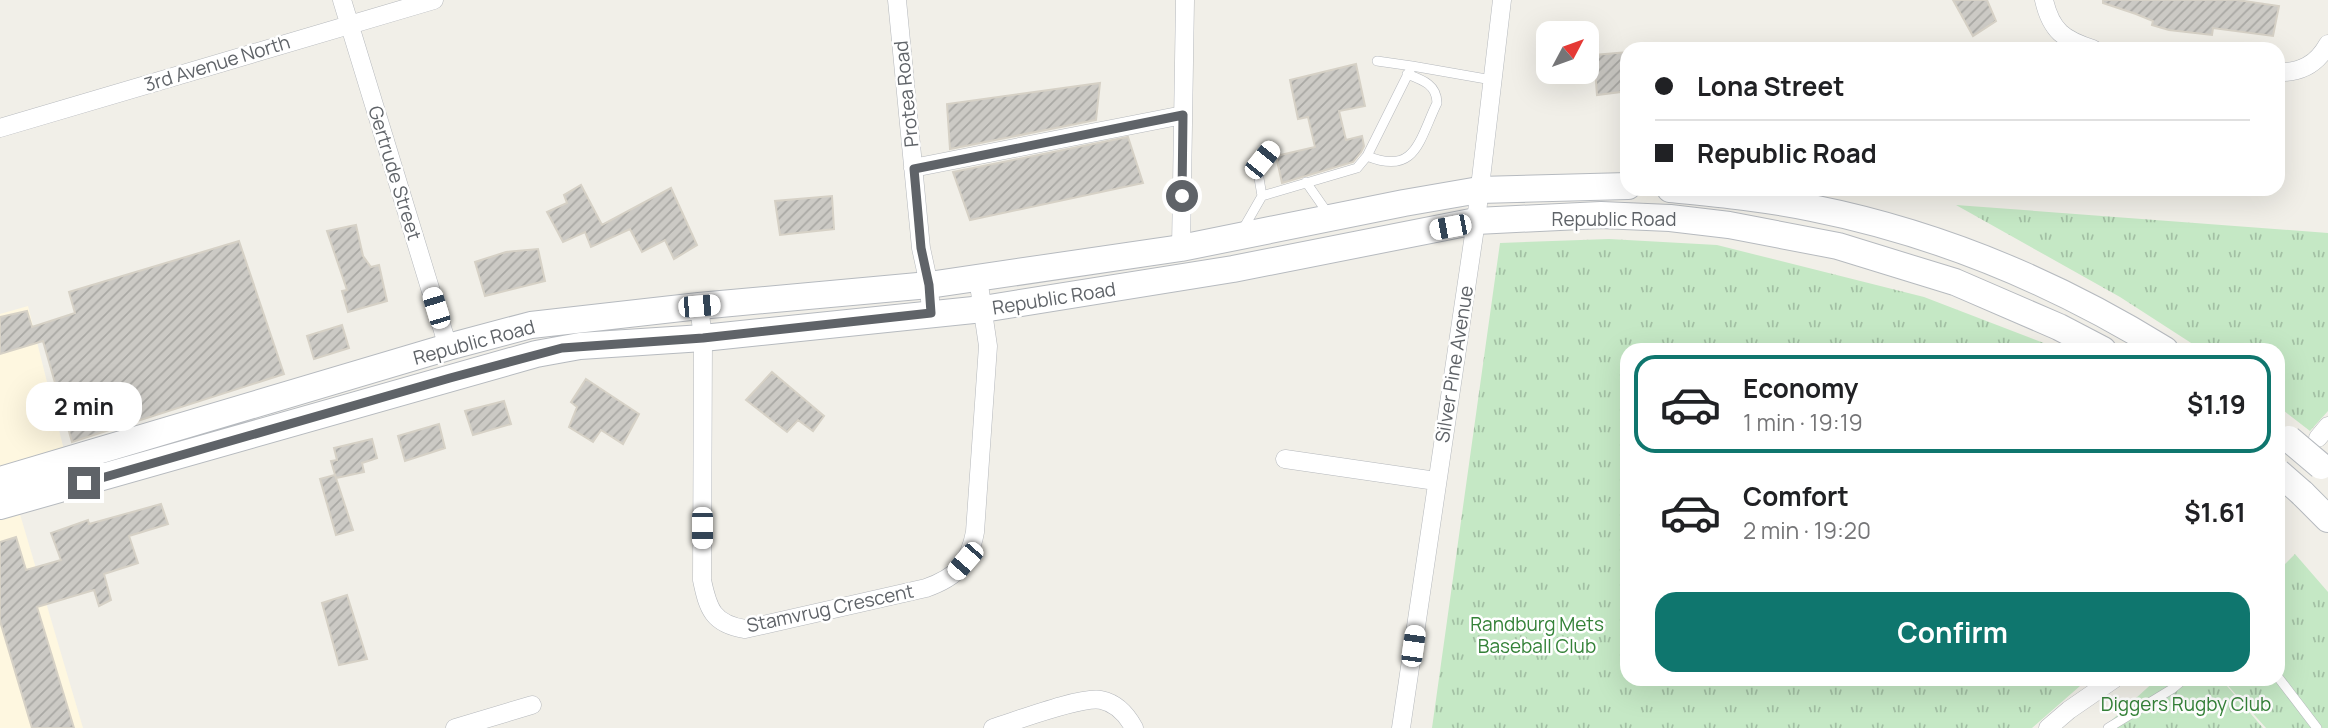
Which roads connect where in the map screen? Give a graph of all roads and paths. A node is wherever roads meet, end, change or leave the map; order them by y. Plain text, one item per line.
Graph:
1 (342, 0) edge
2 (434, 0) edge
3 (897, 0) edge
4 (1185, 0) edge
5 (1502, 0) edge
6 (2044, 0) edge
7 (349, 23) junction
8 (2072, 42) edge
9 (2328, 44) edge
10 (1377, 61) dead end
11 (1409, 70) junction
12 (2285, 72) edge
13 (1492, 80) junction
14 (1183, 115) junction
15 (0, 128) edge
16 (1271, 149) dead end
17 (1367, 156) junction
18 (914, 169) junction
19 (1306, 182) junction
20 (1620, 186) edge
21 (1479, 190) junction
22 (1262, 195) junction
23 (1741, 196) edge
24 (1331, 219) junction
25 (1476, 221) junction
26 (1238, 238) junction
27 (1181, 248) junction
28 (978, 278) junction
29 (929, 285) junction
30 (699, 306) junction
31 (982, 309) junction
32 (931, 313) junction
33 (703, 338) junction
34 (2090, 343) edge
35 (2152, 343) edge
36 (448, 347) junction
37 (2285, 436) edge
38 (1285, 460) dead end
39 (2324, 470) edge
40 (2285, 478) edge
41 (0, 480) edge
42 (1436, 481) junction
43 (0, 506) edge
44 (2328, 519) edge
45 (2104, 686) edge
46 (2176, 686) edge
47 (2285, 686) edge
48 (532, 705) dead end
49 (456, 728) edge
50 (993, 728) edge
51 (1134, 728) edge
52 (1401, 728) edge
53 (2048, 728) edge
54 (2108, 728) edge
55 (2318, 728) edge

1 - 7 street, Gertrude Street
2 - 7 street, 3rd Avenue North
3 - 18 street, Protea Road
4 - 14 street
5 - 13 street, Silver Pine Avenue
6 - 8 street
7 - 15 street, 3rd Avenue North
7 - 36 street, Gertrude Street
9 - 12 street
10 - 11 lane
11 - 13 lane
11 - 17 lane
11 - 17 lane
13 - 21 street, Silver Pine Avenue
14 - 18 street
14 - 27 street
16 - 22 lane
17 - 19 lane
18 - 29 street, Protea Road
19 - 22 lane
19 - 24 lane
20 - 21 main road, Republic Road
21 - 24 main road, Republic Road
21 - 25 street, Silver Pine Avenue
22 - 26 lane
23 - 35 main road, Republic Road
24 - 26 main road, Republic Road
25 - 31 main road, Republic Road
25 - 34 main road, Republic Road
25 - 42 street, Silver Pine Avenue
26 - 27 main road, Republic Road
27 - 28 main road, Republic Road
28 - 29 main road, Republic Road
28 - 31 street, Stamvrug Crescent
29 - 30 main road, Republic Road
29 - 32 street, Protea Road
30 - 33 street, Stamvrug Crescent
30 - 36 main road, Republic Road
31 - 32 main road, Republic Road
31 - 33 street, Stamvrug Crescent
32 - 33 main road, Republic Road
33 - 43 main road, Republic Road
36 - 41 main road, Republic Road
37 - 39 main road, bridge
38 - 42 street
40 - 44 main road, bridge
42 - 52 street, Silver Pine Avenue
45 - 53 street
46 - 54 lane
47 - 55 lane
48 - 49 street
50 - 51 street

